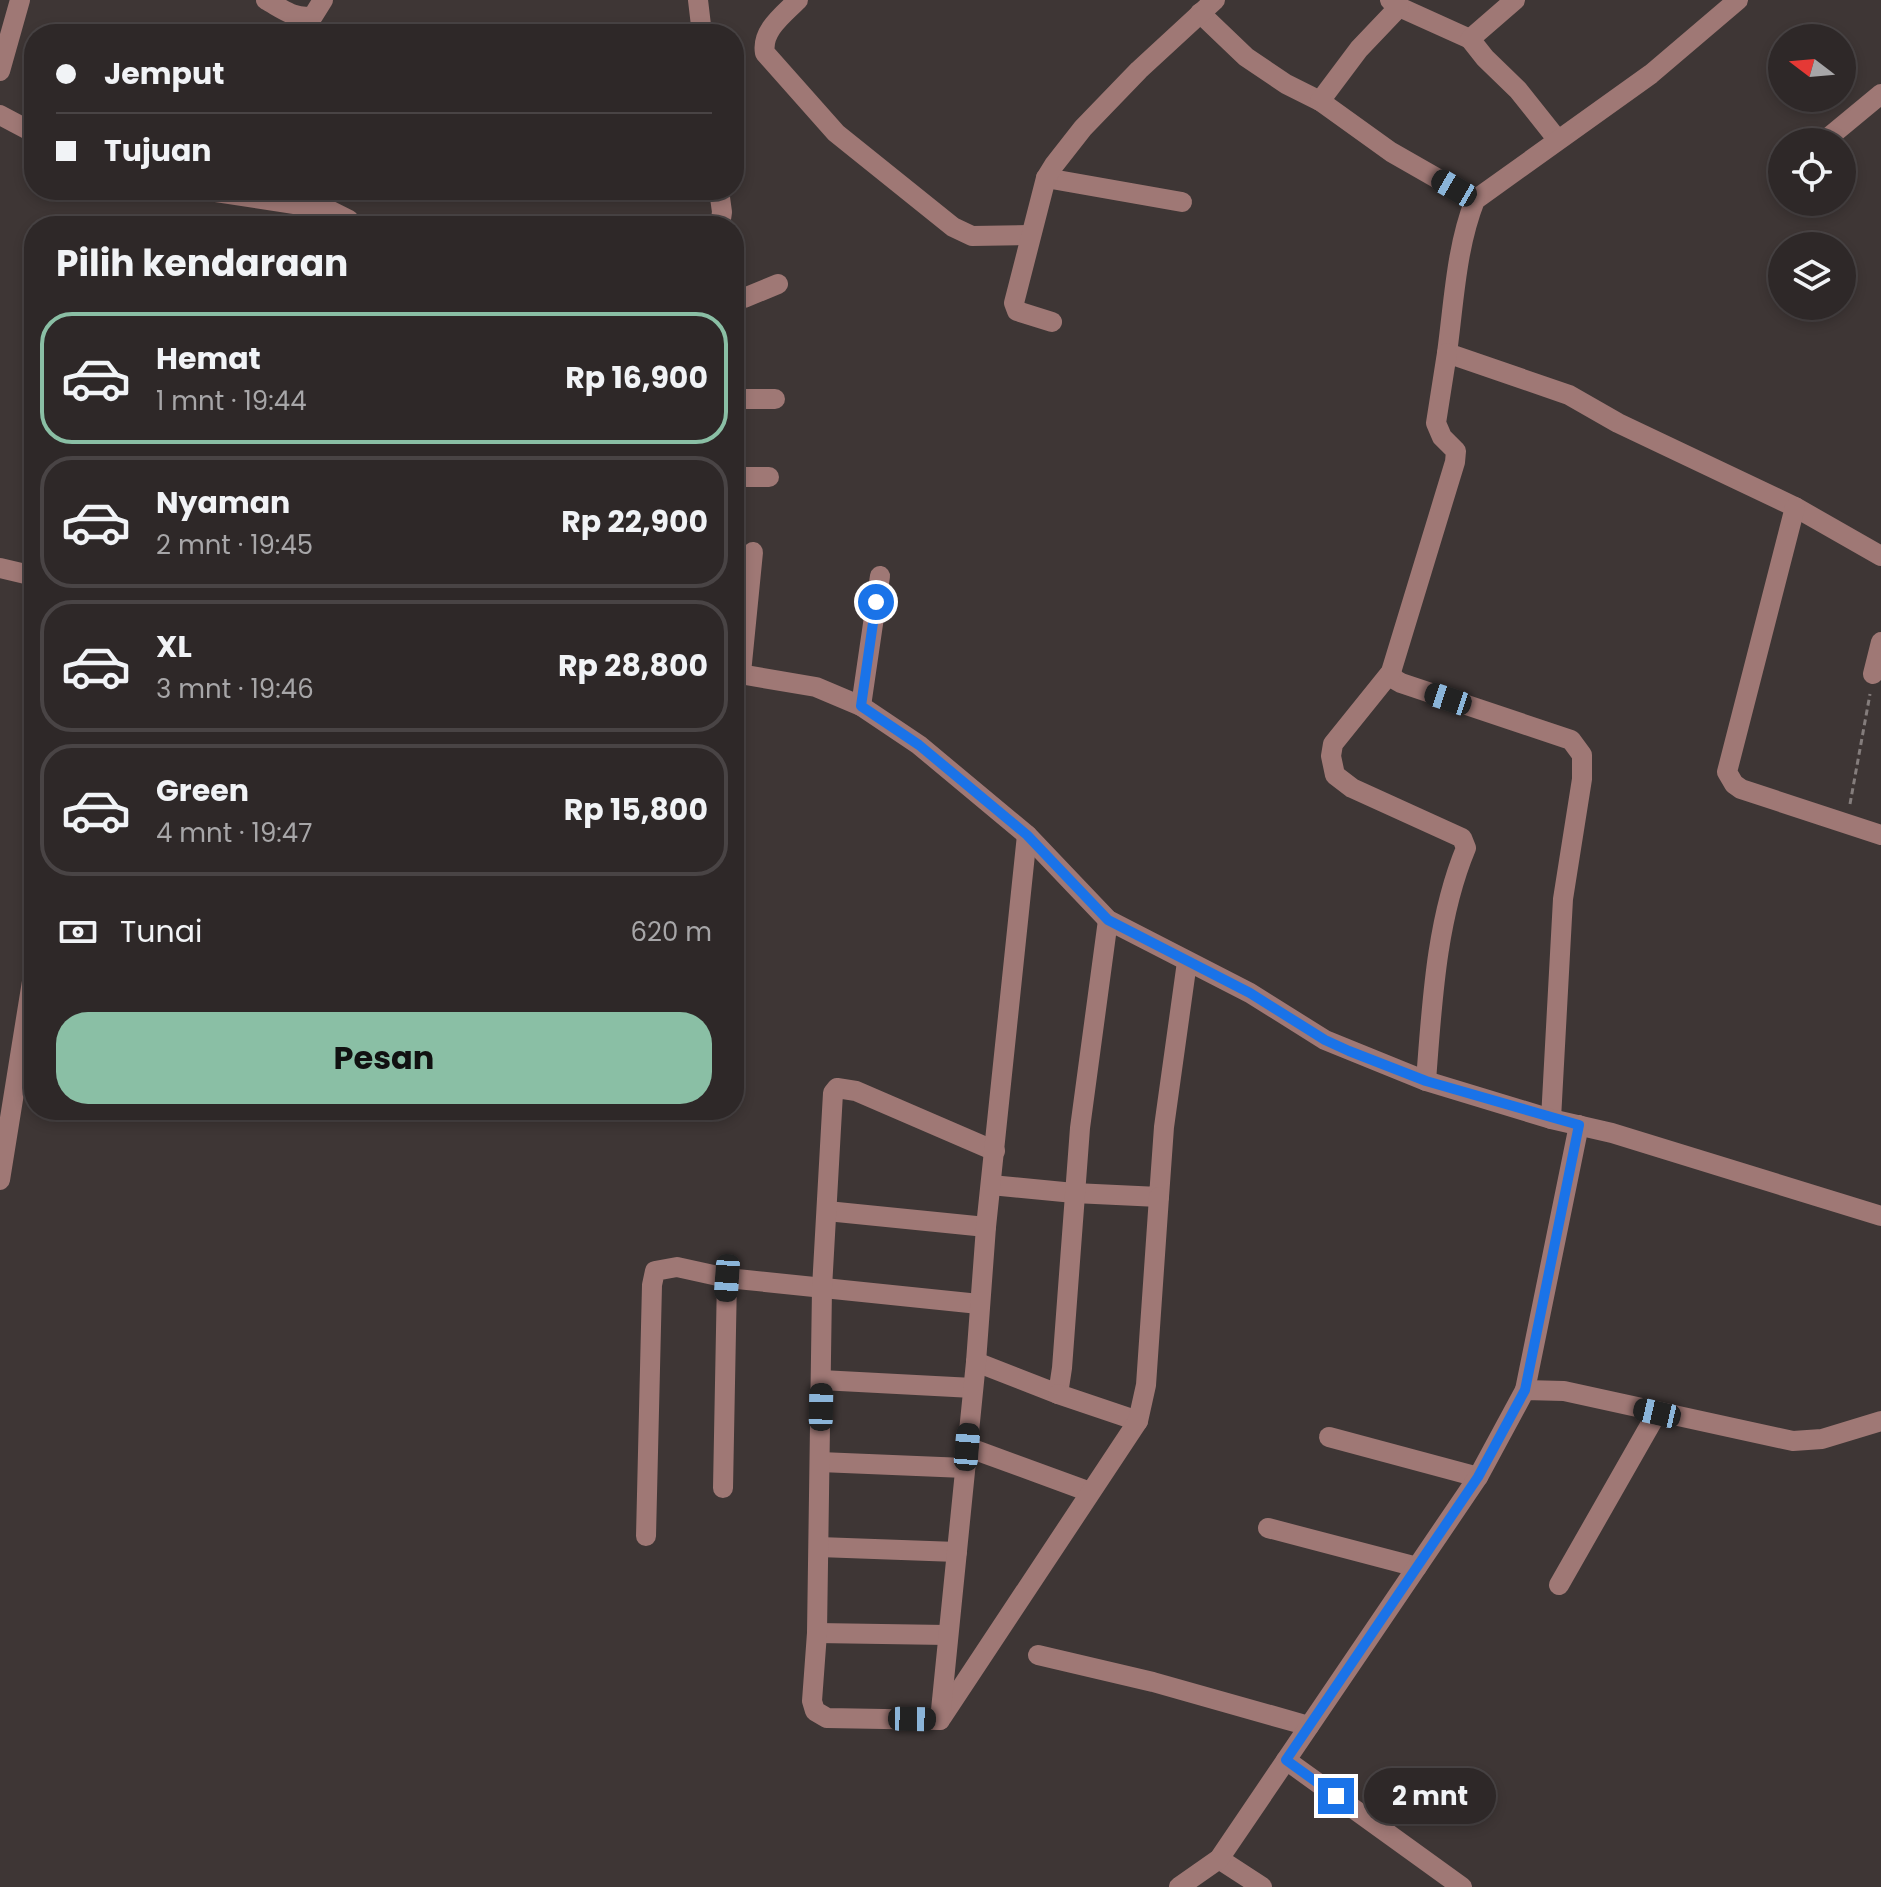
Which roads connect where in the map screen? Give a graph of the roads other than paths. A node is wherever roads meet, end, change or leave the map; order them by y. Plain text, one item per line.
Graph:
1 (20, 0) edge
2 (266, 0) edge
3 (323, 0) edge
4 (698, 0) edge
5 (798, 0) edge
6 (1515, 0) edge
7 (1738, 0) edge
8 (1394, 3) edge
9 (1208, 7) edge
10 (701, 24) edge
11 (1470, 39) junction
12 (0, 71) edge
13 (1881, 94) edge
14 (1320, 101) junction
15 (0, 115) edge
16 (24, 128) edge
17 (1840, 128) edge
18 (1557, 139) junction
19 (1046, 178) junction
20 (268, 200) edge
21 (1475, 200) junction
22 (1182, 202) dead end
23 (341, 216) edge
24 (1030, 235) junction
25 (778, 284) dead end
26 (744, 298) edge
27 (1052, 322) dead end
28 (1447, 353) junction
29 (744, 399) edge
30 (775, 399) dead end
31 (744, 477) edge
32 (769, 477) dead end
33 (1795, 507) junction
34 (753, 552) dead end
35 (1881, 556) edge
36 (0, 568) edge
37 (24, 574) edge
38 (880, 576) dead end
39 (744, 620) edge
40 (1881, 642) edge
41 (1391, 672) junction
42 (744, 674) edge
43 (1873, 674) road end
44 (861, 706) junction
45 (1027, 835) junction
46 (1881, 835) edge
47 (1108, 920) junction
48 (1187, 962) junction
49 (24, 1024) edge
50 (1426, 1081) junction
51 (1551, 1119) junction
52 (1579, 1125) junction
53 (3, 1140) edge
54 (995, 1151) junction
55 (0, 1180) edge
56 (991, 1185) junction
57 (1074, 1193) junction
58 (1159, 1197) junction
59 (827, 1211) junction
60 (1881, 1216) edge
61 (986, 1227) junction
62 (727, 1278) junction
63 (822, 1288) junction
64 (979, 1304) junction
65 (976, 1362) junction
66 (821, 1380) junction
67 (973, 1388) junction
68 (1525, 1390) junction
69 (1058, 1394) junction
70 (1657, 1413) junction
71 (1138, 1421) junction
72 (1881, 1421) edge
73 (1329, 1437) dead end
74 (966, 1457) junction
75 (820, 1462) junction
76 (1478, 1477) junction
77 (723, 1488) dead end
78 (1090, 1492) junction
79 (1268, 1528) dead end
80 (646, 1536) dead end
81 (819, 1547) junction
82 (957, 1552) junction
83 (1417, 1567) junction
84 (1559, 1585) dead end
85 (817, 1633) junction
86 (947, 1635) junction
87 (1038, 1655) dead end
88 (940, 1720) junction
89 (1309, 1726) junction
90 (1286, 1760) junction
91 (1219, 1859) junction
92 (1179, 1887) edge
93 (1262, 1887) edge
94 (1462, 1887) edge

1 - 12 street
2 - 3 street
4 - 10 street
5 - 24 street
6 - 11 street
7 - 18 street
8 - 11 street
8 - 14 street
9 - 14 street
9 - 19 street
11 - 18 street
13 - 17 street
14 - 21 street
15 - 16 street
18 - 21 street
19 - 22 street
19 - 24 street
20 - 23 street
21 - 28 street
24 - 27 street
25 - 26 street
28 - 33 street
28 - 41 street
29 - 30 street
31 - 32 street
33 - 35 street
33 - 46 street
34 - 39 street
36 - 37 street
38 - 44 street
40 - 43 street
41 - 50 street
41 - 51 street
42 - 44 street
44 - 45 street
45 - 47 street
45 - 54 street
47 - 48 street
47 - 57 street
48 - 50 street
48 - 58 street
49 - 53 street
50 - 51 street
51 - 52 street
52 - 60 street
52 - 68 street
53 - 55 street
54 - 56 street
54 - 59 street
56 - 57 street
56 - 61 street
57 - 58 street
57 - 69 street
58 - 71 street
59 - 61 street
59 - 63 street
61 - 64 street
62 - 63 street
62 - 77 street
62 - 80 street
63 - 64 street
63 - 66 street
64 - 65 street
65 - 67 street
65 - 69 street
66 - 67 street
66 - 75 street
67 - 74 street
68 - 70 street
68 - 76 street
69 - 71 street
70 - 72 street
70 - 84 street
71 - 78 street
73 - 76 street
74 - 75 street
74 - 78 street
74 - 82 street
75 - 81 street
76 - 83 street
78 - 88 street
79 - 83 street
81 - 82 street
81 - 85 street
82 - 86 street
83 - 89 street
85 - 86 street
85 - 88 street
86 - 88 street
87 - 89 street
89 - 90 street
90 - 91 street
90 - 94 street
91 - 92 street
91 - 93 street

